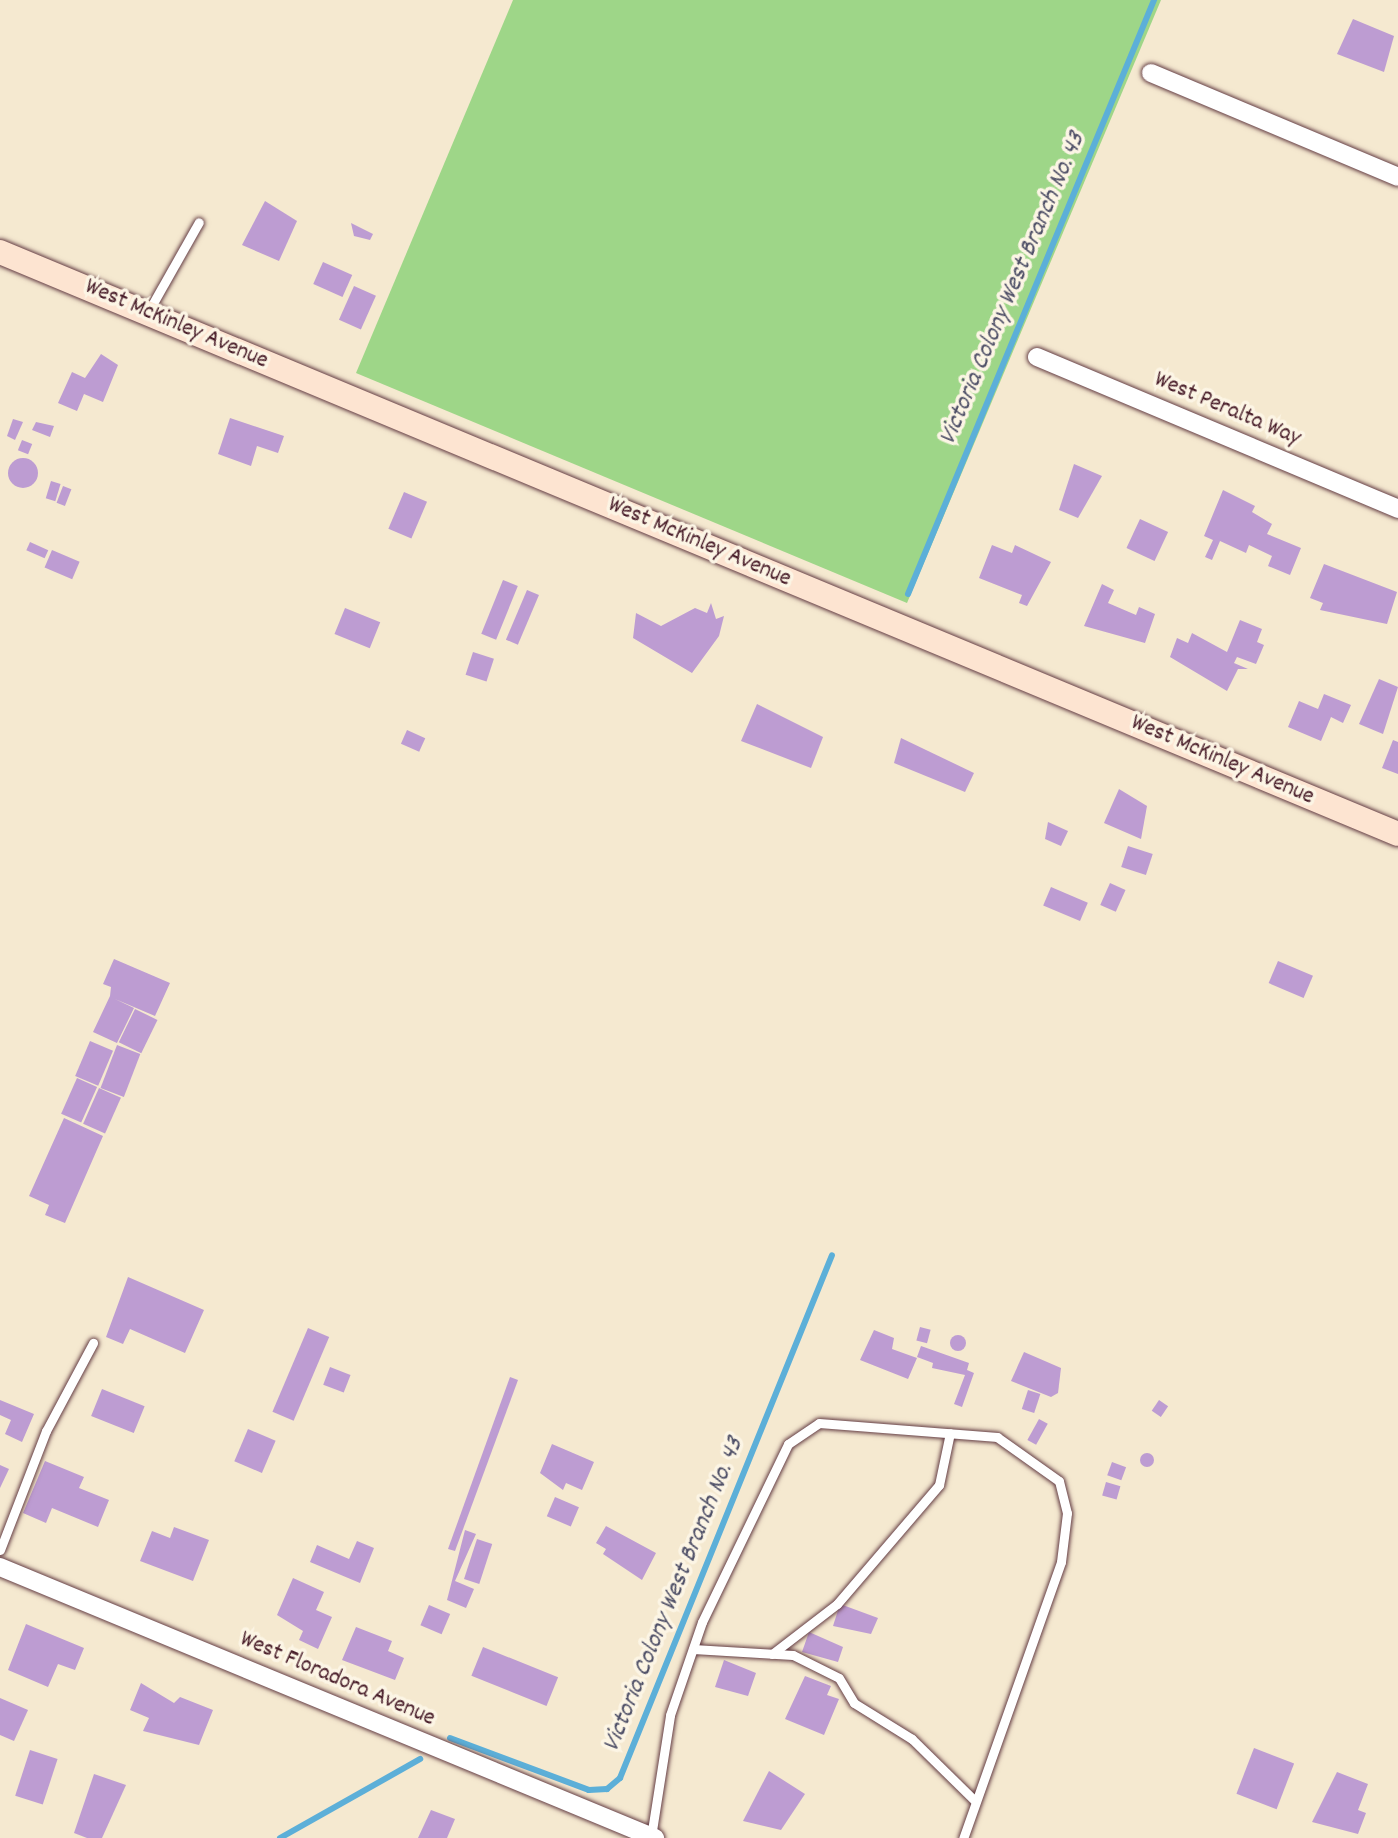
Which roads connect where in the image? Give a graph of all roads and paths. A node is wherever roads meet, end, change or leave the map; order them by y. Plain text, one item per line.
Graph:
1 (1151, 73) dead end
2 (1398, 177) edge
3 (199, 222) dead end
4 (0, 252) edge
5 (147, 313) junction
6 (1037, 357) dead end
7 (1398, 509) edge
8 (1398, 834) edge
9 (93, 1343) dead end
10 (950, 1433) junction
11 (0, 1550) edge
12 (0, 1567) edge
13 (693, 1649) junction
14 (772, 1654) junction
15 (974, 1800) junction
16 (653, 1837) edge
17 (963, 1838) edge

1 - 2 street
3 - 5 lane
4 - 5 main road, West McKinley Avenue
5 - 8 main road, West McKinley Avenue
6 - 7 street, West Peralta Way
9 - 11 lane
10 - 13 lane
10 - 14 lane
10 - 15 lane
12 - 16 street, West Floradora Avenue
13 - 14 lane
13 - 16 lane
14 - 15 lane
15 - 17 lane

